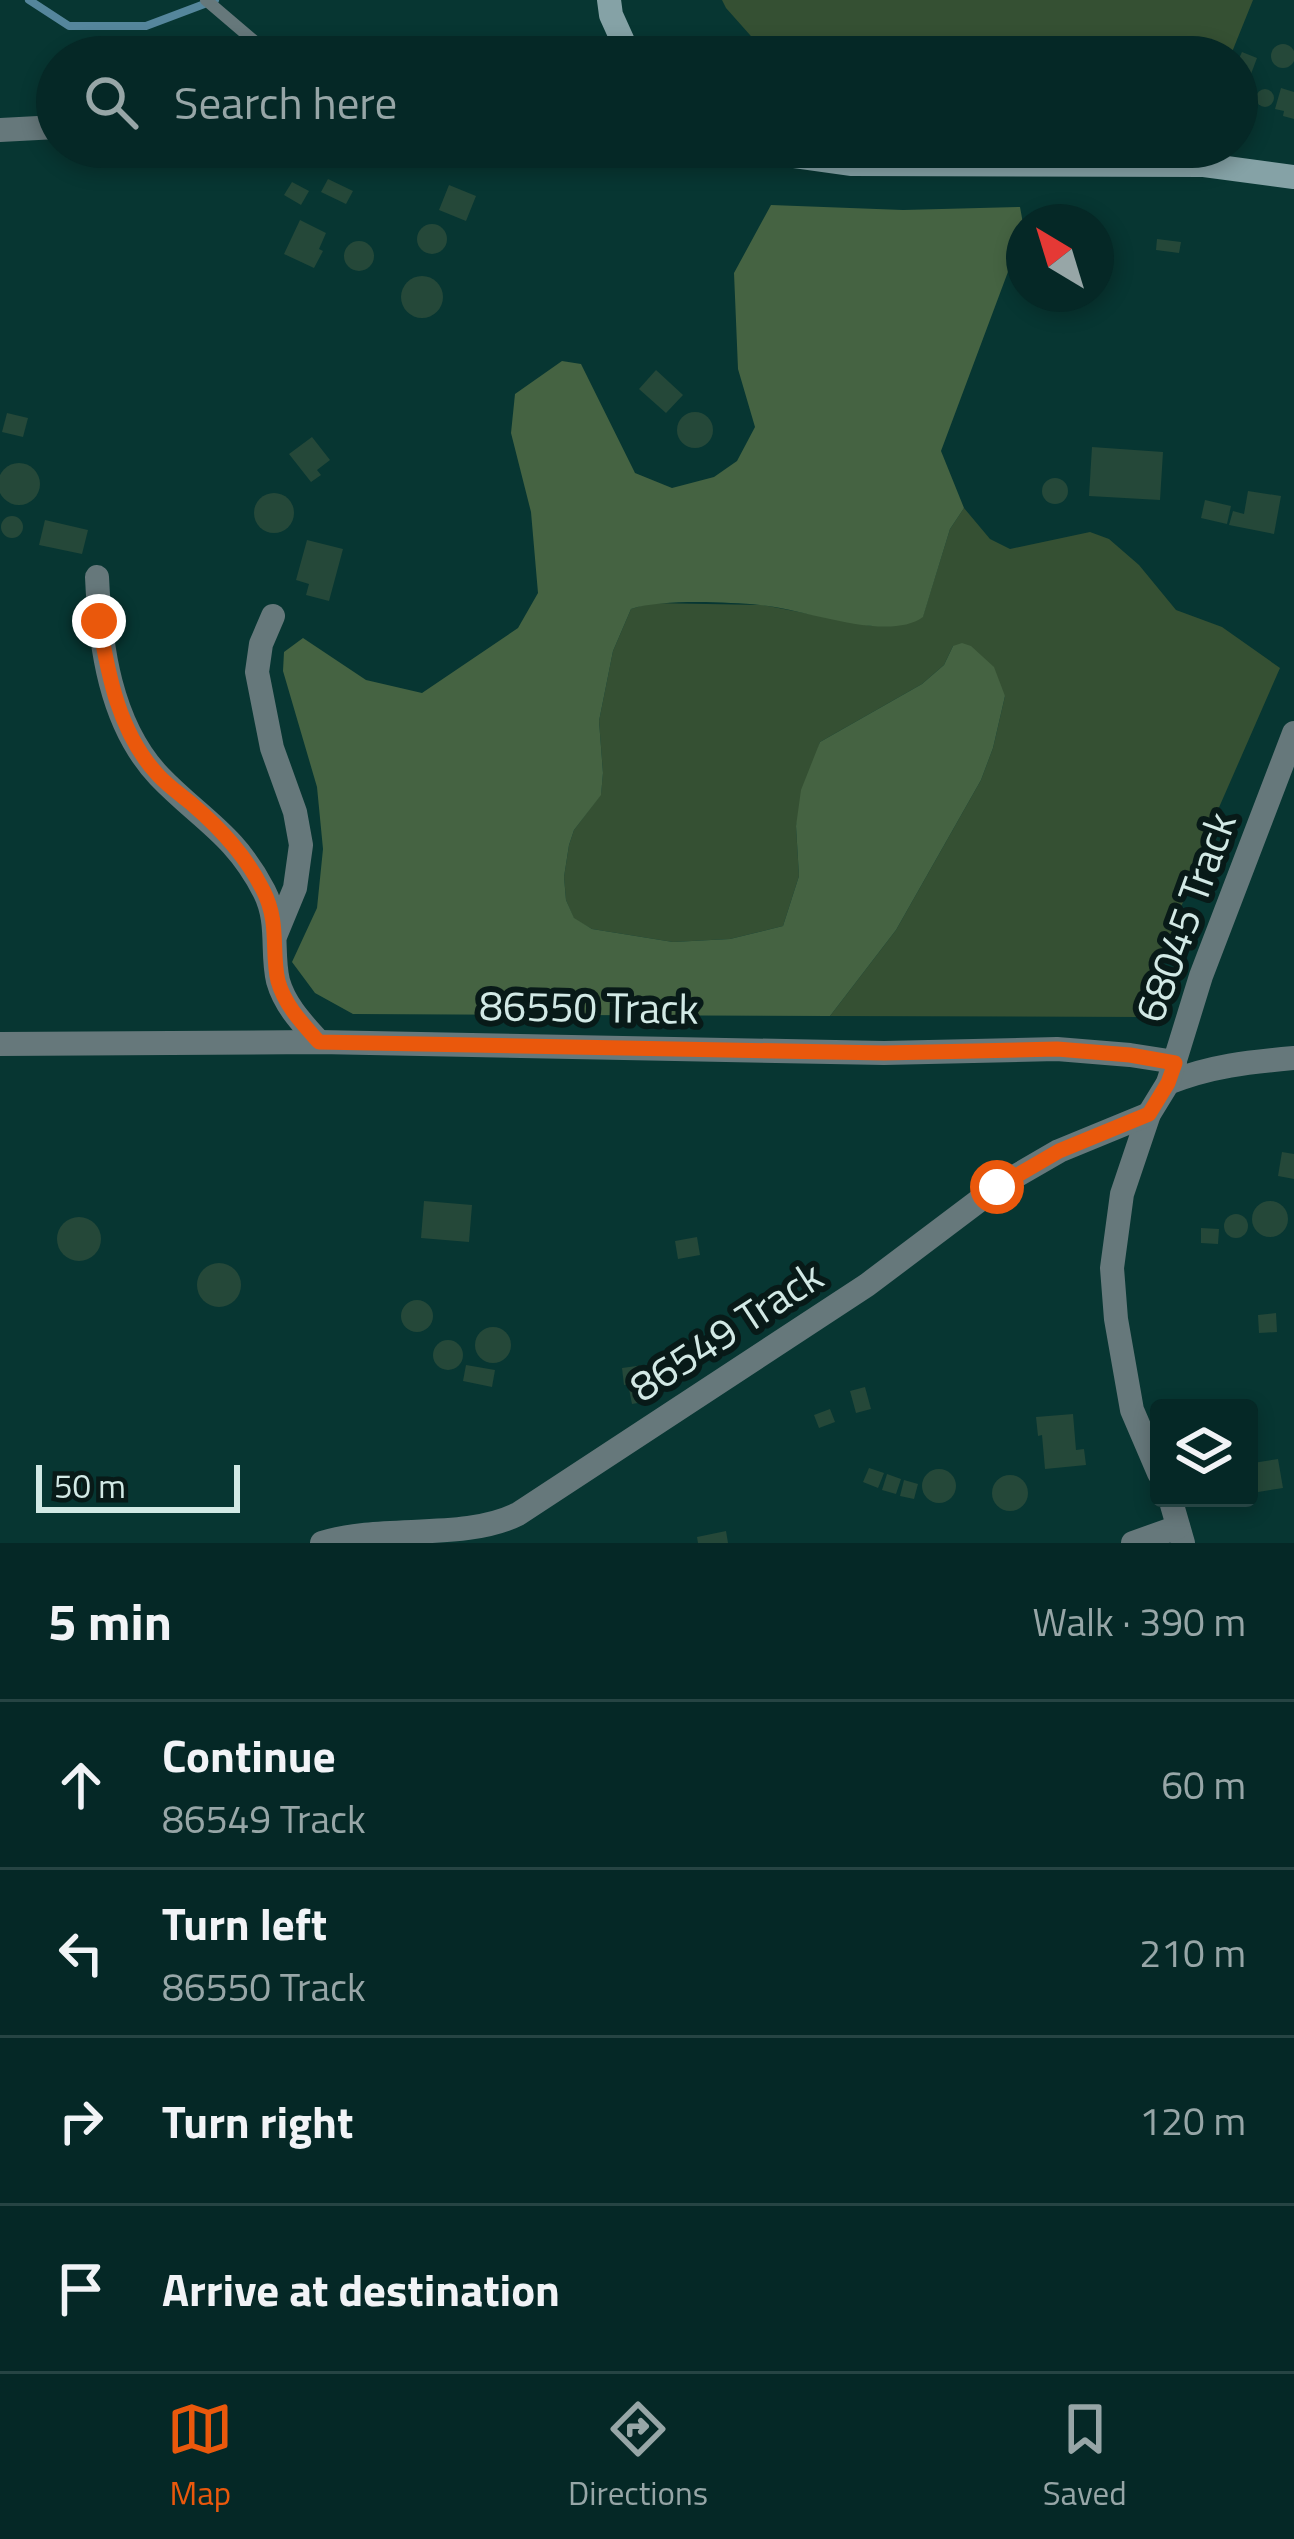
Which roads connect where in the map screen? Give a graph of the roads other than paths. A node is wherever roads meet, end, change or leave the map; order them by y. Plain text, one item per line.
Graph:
1 (206, 0) edge
2 (609, 0) edge
3 (248, 36) edge
4 (620, 36) edge
5 (36, 128) edge
6 (0, 130) edge
7 (1220, 168) edge
8 (1294, 177) edge
9 (97, 577) dead end
10 (273, 616) dead end
11 (1294, 733) edge
12 (276, 934) junction
13 (319, 1042) junction
14 (0, 1044) edge
15 (1294, 1058) edge
16 (1172, 1073) junction
17 (1149, 1114) junction
18 (1150, 1451) edge
19 (1181, 1535) edge
20 (322, 1543) edge
21 (1133, 1543) edge

1 - 3 lane
2 - 4 street
5 - 6 street
7 - 8 street
9 - 12 street
10 - 12 street
11 - 16 street, 68045 Track
12 - 13 street
13 - 14 street, 86550 Track
13 - 16 street, 86550 Track
15 - 16 street
16 - 17 street, 68045 Track
17 - 18 street, 68045 Track
17 - 20 street, 86549 Track
19 - 21 street

